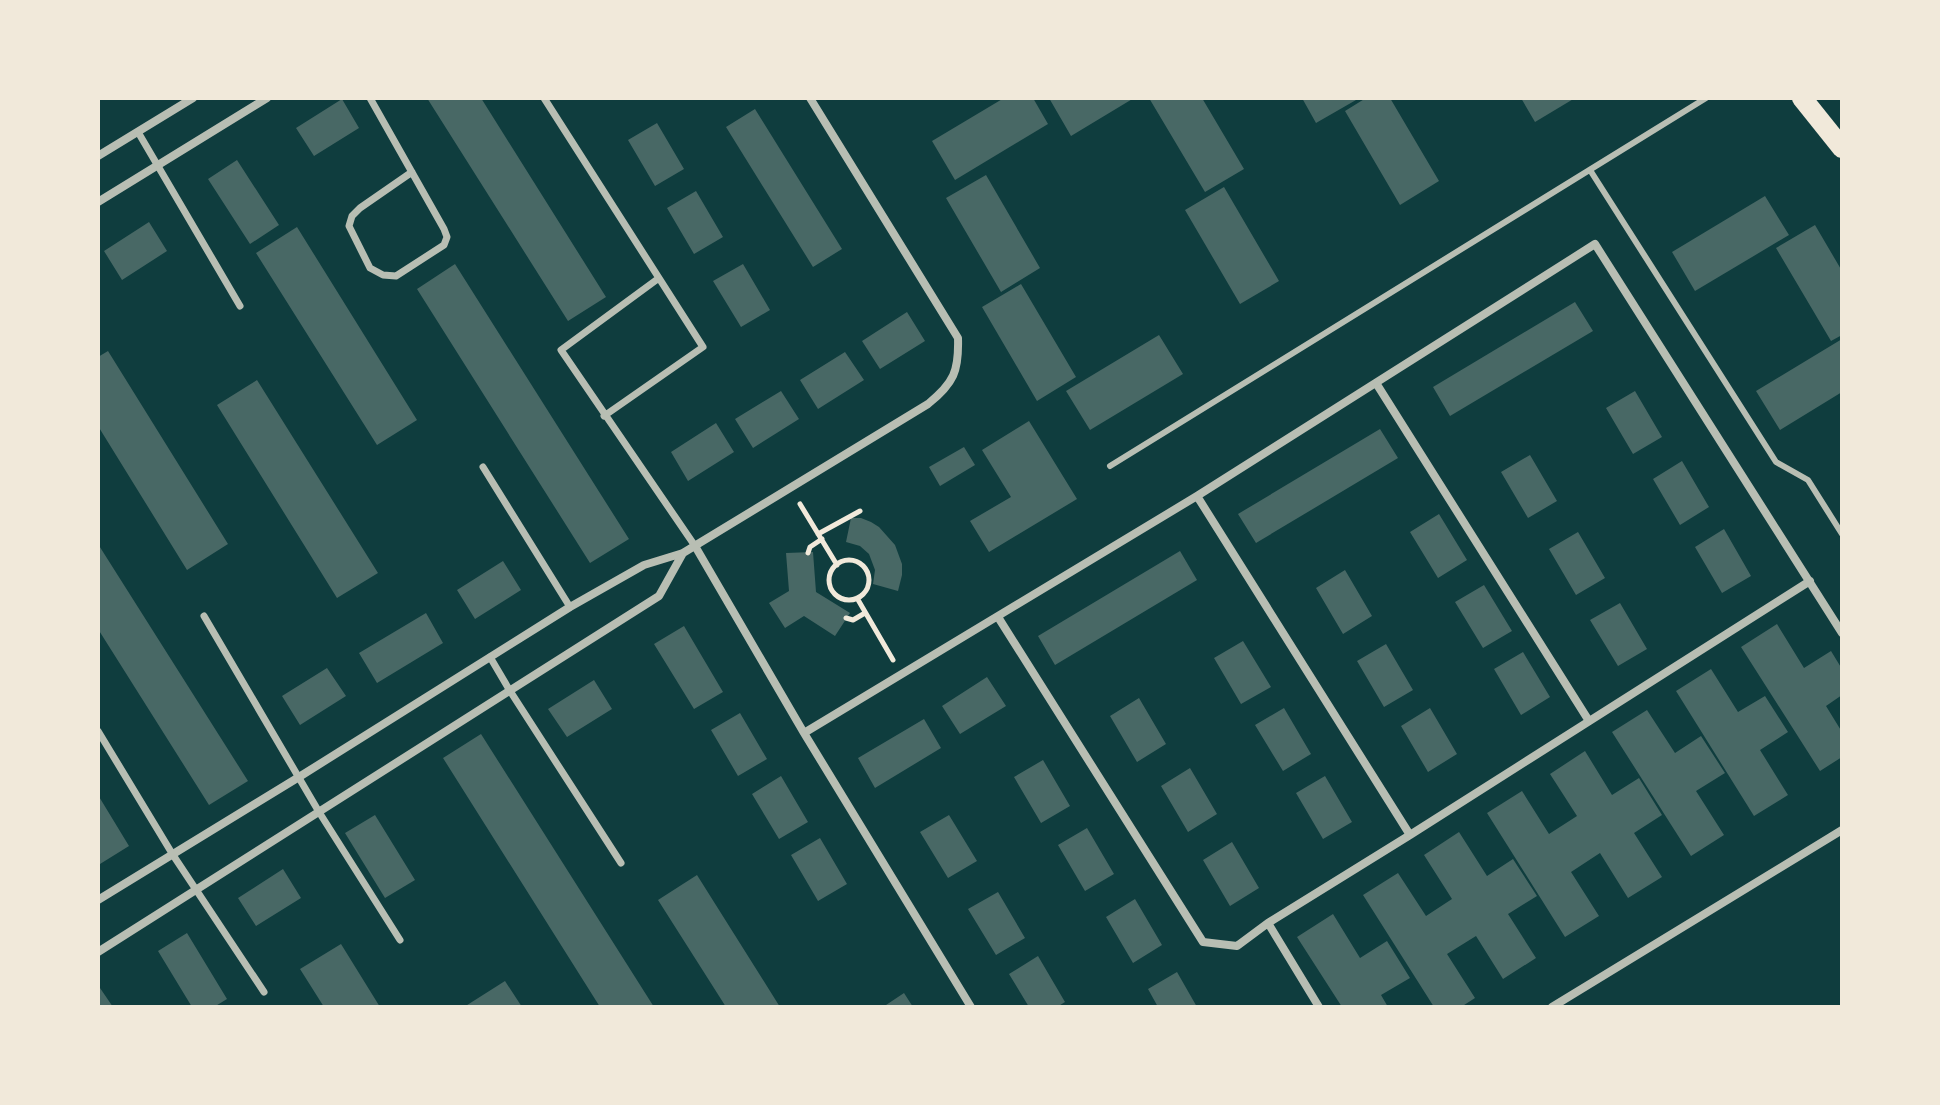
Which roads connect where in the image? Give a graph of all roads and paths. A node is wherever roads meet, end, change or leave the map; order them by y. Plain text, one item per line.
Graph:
1 (193, 98) edge
2 (370, 98) edge
3 (544, 98) edge
4 (810, 98) edge
5 (1706, 98) edge
6 (1802, 98) edge
7 (264, 99) edge
8 (138, 132) junction
9 (1842, 148) edge
10 (98, 156) edge
11 (158, 165) junction
12 (1590, 170) junction
13 (412, 172) junction
14 (98, 202) edge
15 (659, 278) junction
16 (240, 306) dead end
17 (1376, 383) junction
18 (604, 416) junction
19 (1110, 466) dead end
20 (483, 467) dead end
21 (791, 487) junction
22 (1197, 496) junction
23 (860, 511) dead end
24 (1842, 534) edge
25 (820, 537) junction
26 (695, 546) junction
27 (683, 553) junction
28 (808, 553) dead end
29 (837, 565) junction
30 (1810, 581) junction
31 (857, 598) junction
32 (570, 607) junction
33 (865, 613) junction
34 (204, 616) dead end
35 (998, 617) junction
36 (846, 618) dead end
37 (1842, 633) edge
38 (490, 657) junction
39 (900, 675) junction
40 (510, 691) junction
41 (1589, 721) junction
42 (98, 731) edge
43 (804, 733) junction
44 (299, 777) junction
45 (319, 812) junction
46 (1842, 830) edge
47 (1410, 835) junction
48 (173, 855) junction
49 (621, 863) dead end
50 (196, 890) junction
51 (98, 900) edge
52 (1268, 923) junction
53 (400, 940) dead end
54 (98, 952) edge
55 (264, 992) dead end
56 (1559, 1005) edge
57 (971, 1007) edge
58 (1319, 1007) edge

1 - 8 street
2 - 13 street
3 - 15 street
4 - 21 street
5 - 12 lane
6 - 9 main road
7 - 11 street
8 - 10 street
8 - 11 street
11 - 14 street
11 - 16 street
12 - 19 lane
12 - 24 lane
13 - 13 street
15 - 18 street
15 - 18 street
17 - 22 street
17 - 30 street
17 - 41 street
18 - 26 street
20 - 32 street
21 - 25 path
21 - 26 street
22 - 35 street
22 - 47 street
23 - 25 path
25 - 28 path
25 - 29 path
26 - 27 street
26 - 43 street
27 - 32 street
27 - 40 street
29 - 31 path
29 - 31 path
30 - 37 street
30 - 41 street
31 - 33 path
32 - 38 street
33 - 36 path
33 - 39 path
34 - 44 street
35 - 39 street
35 - 52 street
38 - 40 street
38 - 44 street
39 - 43 street
40 - 45 street
40 - 49 street
41 - 47 street
42 - 48 street
43 - 57 street
44 - 45 street
44 - 48 street
45 - 50 street
45 - 53 street
46 - 56 street
47 - 52 street
48 - 50 street
48 - 51 street
50 - 54 street
50 - 55 street
52 - 58 street

